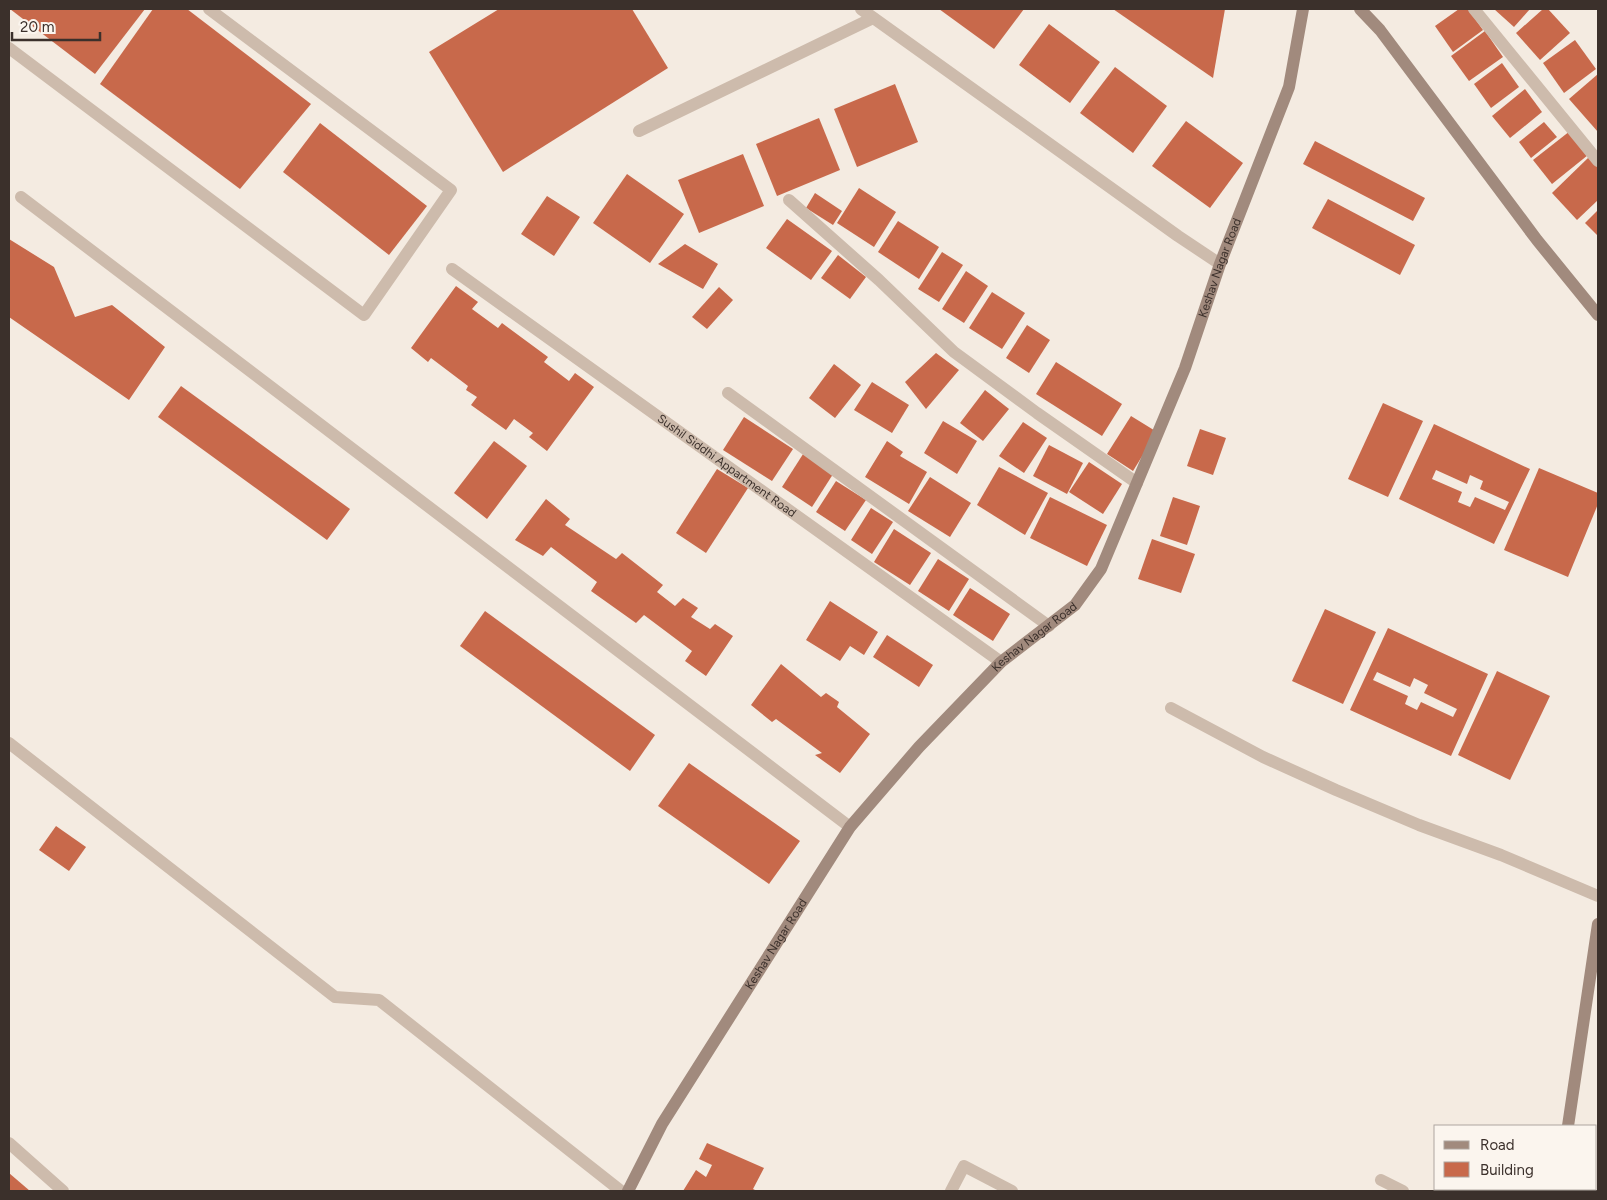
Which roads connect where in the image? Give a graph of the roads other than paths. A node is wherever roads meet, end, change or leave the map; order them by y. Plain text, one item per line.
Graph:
1 (209, 9) edge
2 (861, 9) edge
3 (1303, 9) edge
4 (1360, 9) edge
5 (1474, 9) edge
6 (873, 18) junction
7 (9, 48) edge
8 (639, 131) dead end
9 (1598, 161) edge
10 (21, 197) dead end
11 (789, 200) dead end
12 (1220, 264) junction
13 (452, 269) dead end
14 (1598, 315) edge
15 (728, 393) dead end
16 (1137, 483) junction
17 (1049, 626) junction
18 (1001, 662) junction
19 (1171, 708) dead end
20 (9, 743) edge
21 (850, 827) junction
22 (1598, 896) edge
23 (1598, 924) edge
24 (1568, 1125) edge
25 (9, 1143) edge
26 (1381, 1180) dead end
27 (63, 1191) edge
28 (621, 1191) edge
29 (628, 1191) edge
30 (951, 1191) edge
31 (1012, 1191) edge
32 (1403, 1191) edge

1 - 7 street
2 - 6 street
3 - 12 street, Keshav Nagar Road
4 - 14 street
5 - 9 street
6 - 8 street
6 - 12 street
10 - 21 street
11 - 16 street
12 - 16 street, Keshav Nagar Road
13 - 18 street, Sushil Siddhi Appartment Road
15 - 17 street
16 - 17 street, Keshav Nagar Road
17 - 18 street, Keshav Nagar Road
18 - 21 street, Keshav Nagar Road
19 - 22 street
20 - 28 street
21 - 29 street, Keshav Nagar Road
23 - 24 street
25 - 27 street
26 - 32 street
30 - 31 street

